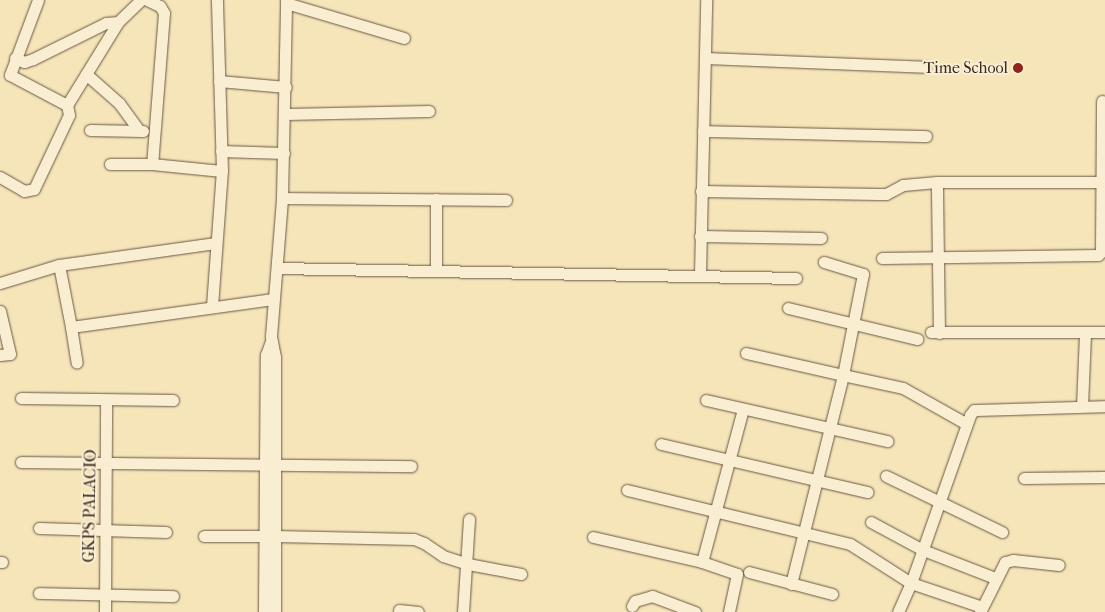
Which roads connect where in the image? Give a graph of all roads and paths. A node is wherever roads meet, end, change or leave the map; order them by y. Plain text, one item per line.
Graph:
1 (38, 0) edge
2 (141, 0) edge
3 (147, 0) edge
4 (217, 0) edge
5 (706, 0) edge
6 (286, 1) edge
7 (118, 22) junction
8 (404, 38) dead end
9 (15, 58) junction
10 (705, 58) junction
11 (925, 67) dead end
12 (86, 74) junction
13 (219, 81) junction
14 (286, 87) junction
15 (1102, 101) dead end
16 (67, 105) junction
17 (430, 111) dead end
18 (286, 114) junction
19 (90, 130) dead end
20 (139, 131) junction
21 (703, 131) junction
22 (155, 132) junction
23 (926, 136) dead end
24 (221, 151) junction
25 (284, 153) junction
26 (110, 164) dead end
27 (152, 164) junction
28 (222, 171) junction
29 (0, 177) edge
30 (937, 182) junction
31 (1100, 182) junction
32 (701, 190) junction
33 (282, 198) junction
34 (436, 199) junction
35 (506, 200) dead end
36 (700, 236) junction
37 (821, 238) dead end
38 (215, 243) junction
39 (882, 258) dead end
40 (937, 258) junction
41 (824, 262) dead end
42 (59, 264) junction
43 (276, 268) junction
44 (436, 270) junction
45 (700, 274) junction
46 (796, 278) dead end
47 (0, 283) edge
48 (273, 298) junction
49 (212, 306) junction
50 (788, 308) dead end
51 (0, 311) edge
52 (853, 324) junction
53 (71, 327) junction
54 (1085, 332) junction
55 (1105, 332) edge
56 (917, 339) dead end
57 (746, 353) dead end
58 (0, 355) edge
59 (77, 363) dead end
60 (843, 375) junction
61 (21, 398) dead end
62 (106, 400) junction
63 (173, 400) dead end
64 (706, 400) dead end
65 (1082, 406) junction
66 (1105, 406) edge
67 (743, 409) junction
68 (969, 419) junction
69 (830, 428) junction
70 (887, 442) dead end
71 (660, 444) dead end
72 (728, 460) junction
73 (21, 462) dead end
74 (107, 463) junction
75 (270, 465) junction
76 (411, 466) dead end
77 (886, 476) dead end
78 (1105, 477) edge
79 (1024, 478) dead end
80 (817, 480) junction
81 (627, 490) dead end
82 (867, 492) dead end
83 (941, 503) junction
84 (715, 511) junction
85 (469, 519) dead end
86 (871, 522) dead end
87 (39, 528) dead end
88 (106, 530) junction
89 (166, 532) dead end
90 (804, 532) junction
91 (1002, 532) dead end
92 (204, 536) dead end
93 (269, 536) junction
94 (593, 536) dead end
95 (923, 550) junction
96 (702, 562) junction
97 (468, 564) junction
98 (1059, 565) dead end
99 (749, 572) dead end
100 (521, 574) dead end
101 (995, 578) junction
102 (911, 582) junction
103 (791, 584) junction
104 (39, 593) dead end
105 (105, 594) junction
106 (832, 594) dead end
107 (174, 596) dead end
108 (632, 606) dead end
109 (981, 609) edge
110 (399, 610) dead end
111 (105, 612) edge
112 (264, 612) edge
113 (276, 612) edge
114 (418, 612) edge
115 (462, 612) edge
116 (695, 612) edge
117 (729, 612) edge
118 (899, 612) edge

1 - 9 street
2 - 7 street
3 - 22 street
4 - 13 street
5 - 10 street
6 - 8 street
6 - 14 street
7 - 9 street
7 - 12 street
9 - 16 street
10 - 11 street
10 - 21 street
12 - 16 street
12 - 20 street
13 - 14 street
13 - 24 street
14 - 18 street
15 - 31 street
16 - 29 street
17 - 18 street
18 - 25 street
19 - 20 street
20 - 22 street
21 - 23 street
21 - 32 street
22 - 27 street
24 - 25 street
24 - 28 street
25 - 33 street
26 - 27 street
27 - 28 street
28 - 38 street
30 - 31 street
30 - 32 street
30 - 40 street
31 - 40 street
32 - 36 street
33 - 34 street
33 - 43 street
34 - 35 street
34 - 44 street
36 - 37 street
36 - 45 street
38 - 42 street
38 - 49 street
39 - 40 street
40 - 54 street
41 - 52 street
42 - 47 street
42 - 53 street
43 - 44 street
43 - 48 street
44 - 45 street
45 - 46 street
48 - 49 street
48 - 75 street
49 - 53 street
50 - 52 street
51 - 58 street
52 - 56 street
52 - 60 street
53 - 59 street
54 - 55 street
54 - 65 street
57 - 60 street
60 - 68 street
60 - 69 street
61 - 62 street
62 - 63 street
62 - 74 street, GKPS PALACIO
64 - 67 street
65 - 66 street
65 - 68 street
67 - 69 street
67 - 72 street
68 - 83 street
69 - 70 street
69 - 80 street
71 - 72 street
72 - 80 street
72 - 84 street
73 - 74 street
74 - 75 street
74 - 88 street, GKPS PALACIO
75 - 76 street
75 - 93 street
77 - 83 street
78 - 79 street
80 - 82 street
80 - 90 street
81 - 84 street
83 - 91 street
83 - 95 street
84 - 90 street
84 - 96 street
85 - 97 street
86 - 95 street
87 - 88 street
88 - 89 street
88 - 105 street, GKPS PALACIO
90 - 102 street
90 - 103 street
92 - 93 street
93 - 97 street
93 - 112 street
93 - 113 street
94 - 96 street
95 - 101 street
95 - 102 street
96 - 117 street
97 - 100 street
97 - 115 street
98 - 101 street
99 - 103 street
101 - 109 street
102 - 109 street
102 - 118 street
103 - 106 street
104 - 105 street
105 - 107 street
105 - 111 street, GKPS PALACIO
108 - 116 street
110 - 114 street

